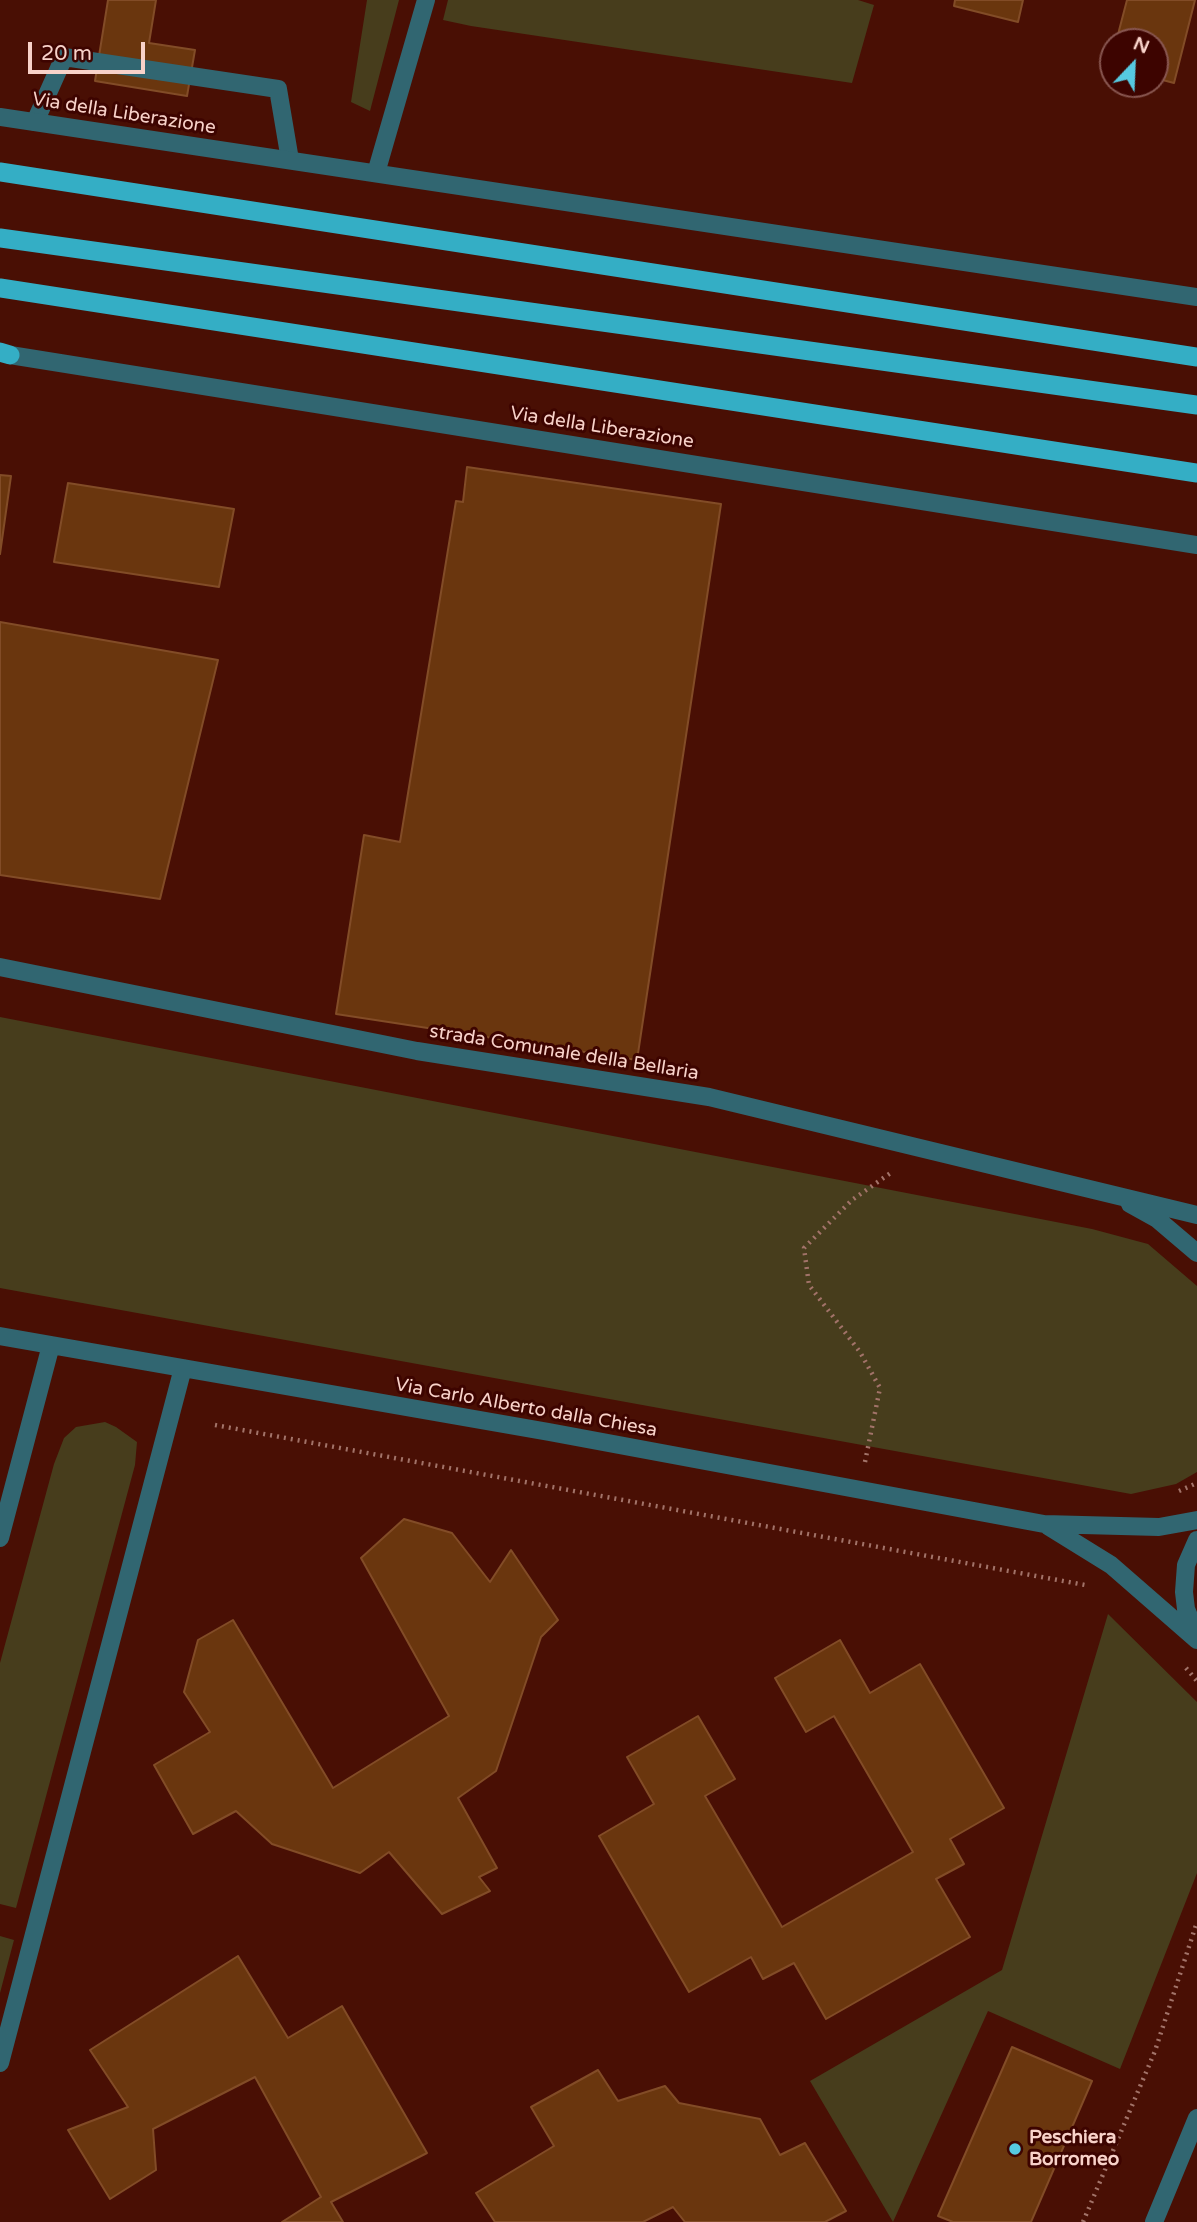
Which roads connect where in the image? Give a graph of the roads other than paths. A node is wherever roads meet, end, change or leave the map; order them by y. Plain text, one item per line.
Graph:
1 (426, 0) edge
2 (0, 117) edge
3 (35, 122) junction
4 (290, 160) junction
5 (0, 172) edge
6 (376, 173) junction
7 (0, 238) edge
8 (0, 288) edge
9 (1197, 297) edge
10 (3, 354) edge
11 (1197, 357) edge
12 (1197, 405) edge
13 (1197, 473) edge
14 (1197, 545) edge
15 (0, 967) edge
16 (1118, 1196) junction
17 (1197, 1215) edge
18 (1197, 1253) edge
19 (0, 1336) edge
20 (51, 1345) junction
21 (183, 1368) junction
22 (1197, 1520) edge
23 (1044, 1524) junction
24 (0, 1538) edge
25 (1197, 1540) edge
26 (1197, 1634) edge
27 (1197, 1640) edge
28 (0, 2063) edge
29 (1197, 2118) edge
30 (1154, 2222) edge

1 - 6 street
2 - 3 street, Via della Liberazione
3 - 4 street, Via della Liberazione
3 - 4 street
4 - 6 street, Via della Liberazione
5 - 11 highway
6 - 9 street, Via della Liberazione
7 - 12 highway
8 - 13 highway
10 - 14 street, Via della Liberazione
15 - 16 street, strada Comunale della Bellaria
16 - 17 street
16 - 18 street
19 - 20 street, Via Carlo Alberto dalla Chiesa
20 - 21 street, Via Carlo Alberto dalla Chiesa
20 - 24 street
21 - 23 street, Via Carlo Alberto dalla Chiesa
21 - 28 street
22 - 23 street, Via Carlo Alberto dalla Chiesa
23 - 27 street, Via Carlo Alberto dalla Chiesa
25 - 26 street
29 - 30 street

